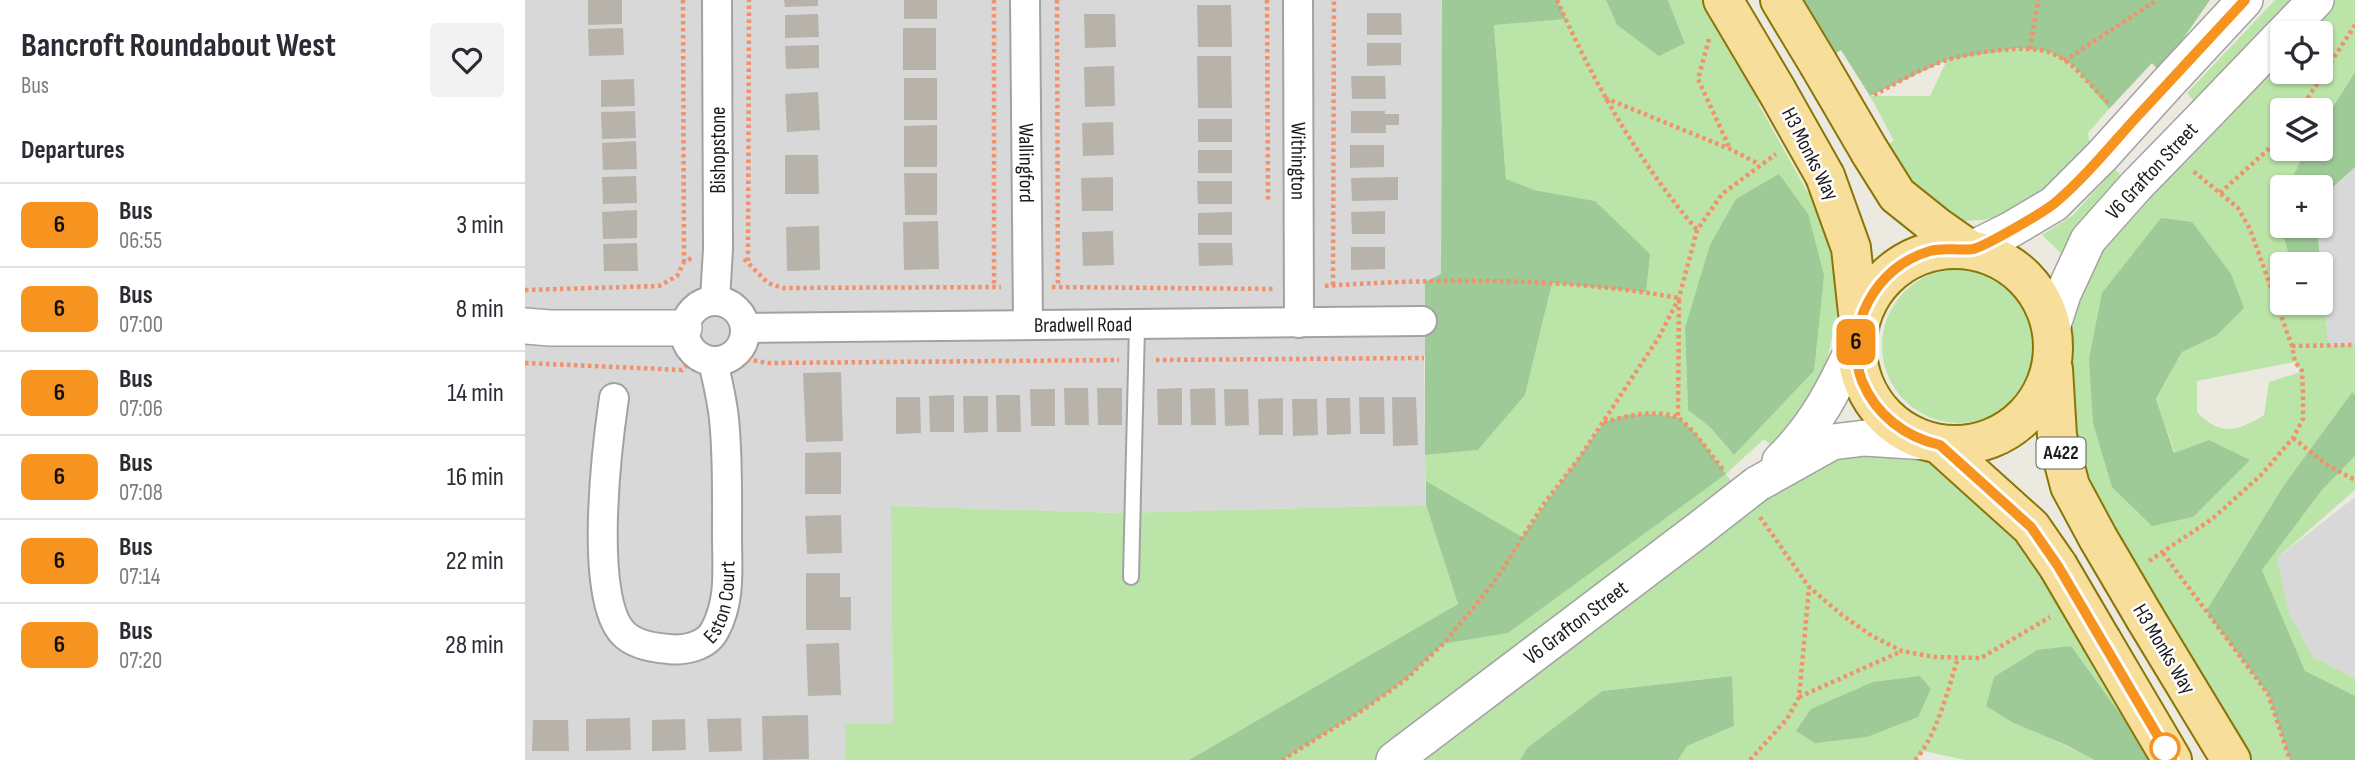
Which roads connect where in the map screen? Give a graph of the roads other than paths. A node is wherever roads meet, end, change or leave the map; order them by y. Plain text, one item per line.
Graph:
1 (717, 0) edge
2 (1025, 0) edge
3 (1299, 0) edge
4 (1780, 0) edge
5 (2245, 0) edge
6 (2316, 0) edge
7 (1729, 9) edge
8 (2296, 21) edge
9 (2270, 48) edge
10 (1969, 249) junction
11 (715, 300) junction
12 (1422, 321) dead end
13 (1300, 323) junction
14 (1028, 325) junction
15 (525, 326) edge
16 (1137, 326) junction
17 (745, 328) junction
18 (1857, 333) junction
19 (2052, 344) junction
20 (706, 350) junction
21 (614, 398) dead end
22 (1934, 444) junction
23 (1748, 492) junction
24 (1131, 577) dead end
25 (1394, 760) edge
26 (2172, 760) edge
27 (2231, 760) edge

1 - 11 street, Bishopstone
2 - 14 street, Wallingford
3 - 13 street, Withington
4 - 10 main road, A422, bridge
5 - 10 street, bridge
6 - 8 street, V6 Grafton Street
7 - 18 main road, H3 Monks Way / A422, bridge
9 - 19 street, V6 Grafton Street, bridge
10 - 18 main road, A422
10 - 19 main road, A422
11 - 17 street
11 - 20 street
12 - 13 street, Bradwell Road
13 - 16 street, Bradwell Road
14 - 16 street, Bradwell Road
14 - 17 street, Bradwell Road
15 - 20 street
16 - 24 lane
17 - 20 street
18 - 22 main road, A422
18 - 23 street, V6 Grafton Street
19 - 22 main road, A422
19 - 27 main road, H3 Monks Way / A422, bridge
20 - 21 street, Eston Court
22 - 23 street, V6 Grafton Street
22 - 26 main road, A422, bridge
23 - 25 street, V6 Grafton Street, bridge

